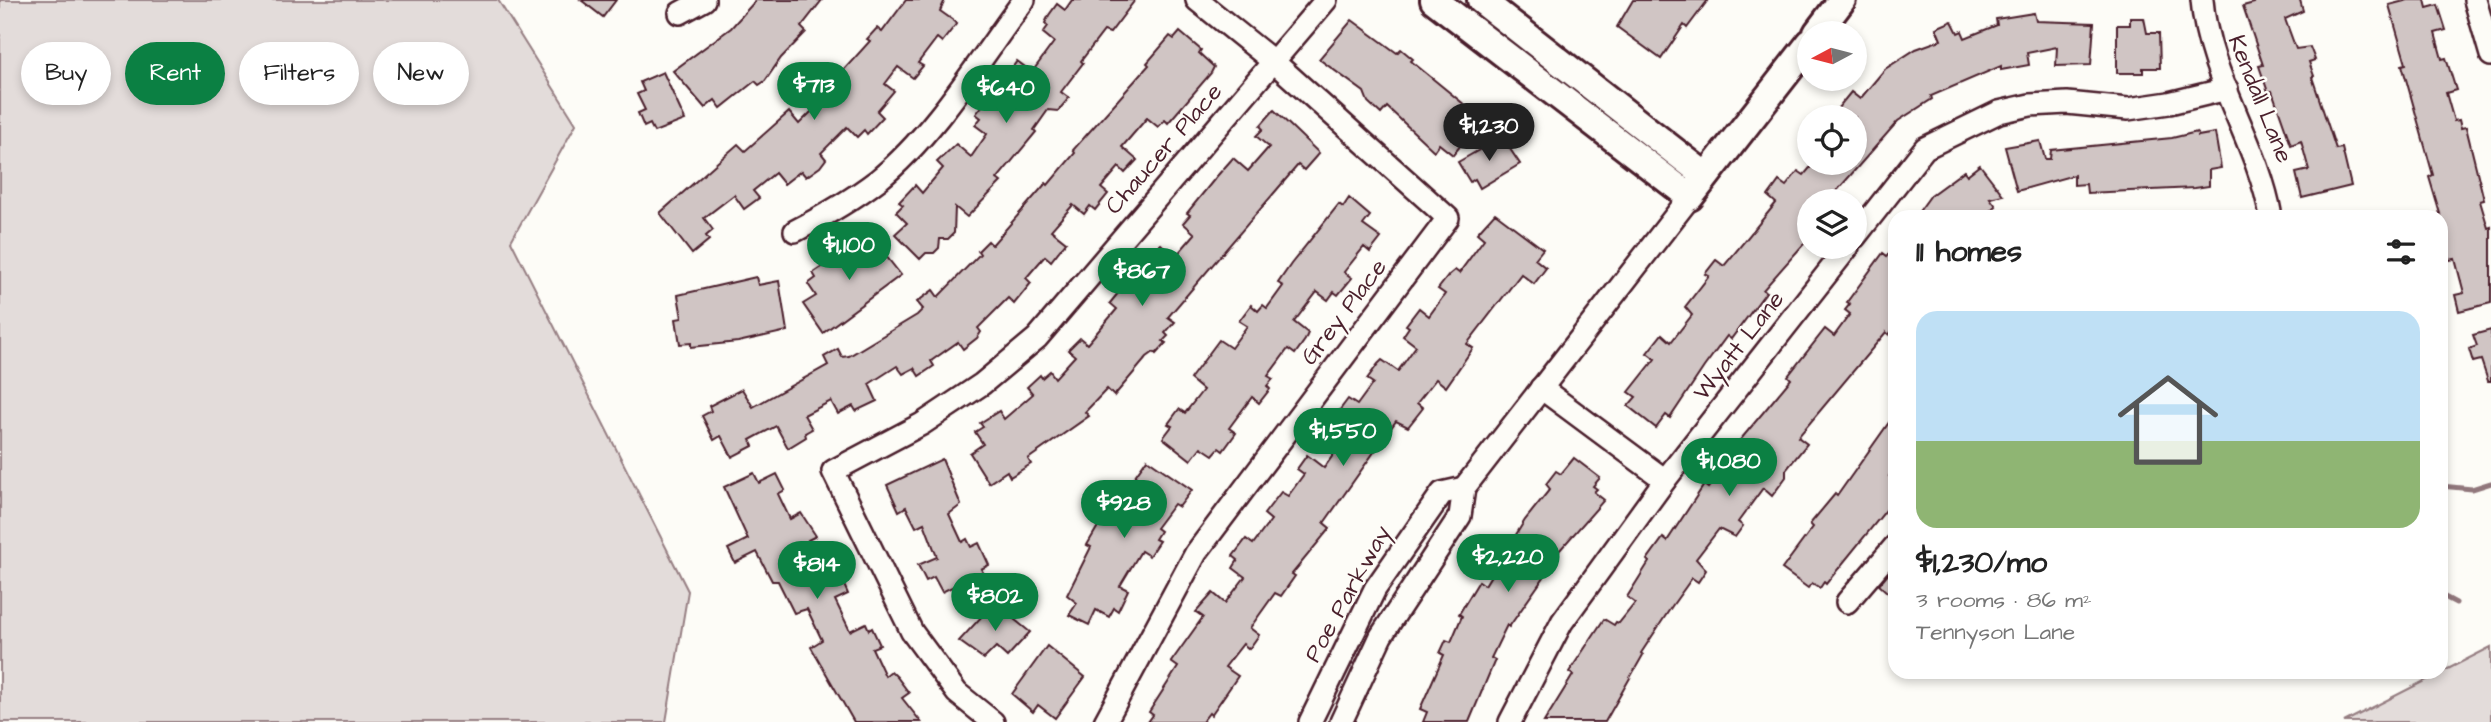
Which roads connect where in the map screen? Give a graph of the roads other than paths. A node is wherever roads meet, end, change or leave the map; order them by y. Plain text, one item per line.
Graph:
1 (704, 0) edge
2 (1024, 0) edge
3 (1197, 0) edge
4 (1326, 0) edge
5 (1434, 0) edge
6 (1481, 0) edge
7 (1842, 0) edge
8 (2202, 0) edge
9 (2475, 0) edge
10 (680, 13) dead end
11 (1826, 21) edge
12 (2491, 52) edge
13 (1797, 60) edge
14 (1274, 62) junction
15 (2227, 89) junction
16 (1698, 186) junction
17 (2270, 210) edge
18 (1867, 222) edge
19 (796, 231) dead end
20 (1839, 259) edge
21 (1541, 388) junction
22 (1665, 480) junction
23 (1464, 488) junction
24 (1888, 555) edge
25 (1847, 602) dead end
26 (993, 722) edge
27 (1105, 722) edge
28 (1310, 722) edge
29 (1341, 722) edge
30 (1510, 722) edge

1 - 10 street
2 - 19 street
3 - 14 street
4 - 14 street, Chaucer Place
5 - 16 main road
6 - 16 main road
7 - 11 main road
8 - 15 street, Kendall Lane
9 - 12 street
13 - 16 main road
14 - 26 street, Chaucer Place
14 - 27 street, Grey Place
15 - 17 street, Kendall Lane
15 - 18 street
16 - 21 street
20 - 22 street, Wyatt Lane
21 - 22 street
21 - 23 street
22 - 30 street, Wyatt Lane
23 - 28 street, Poe Parkway
23 - 29 street, Poe Parkway
24 - 25 street

